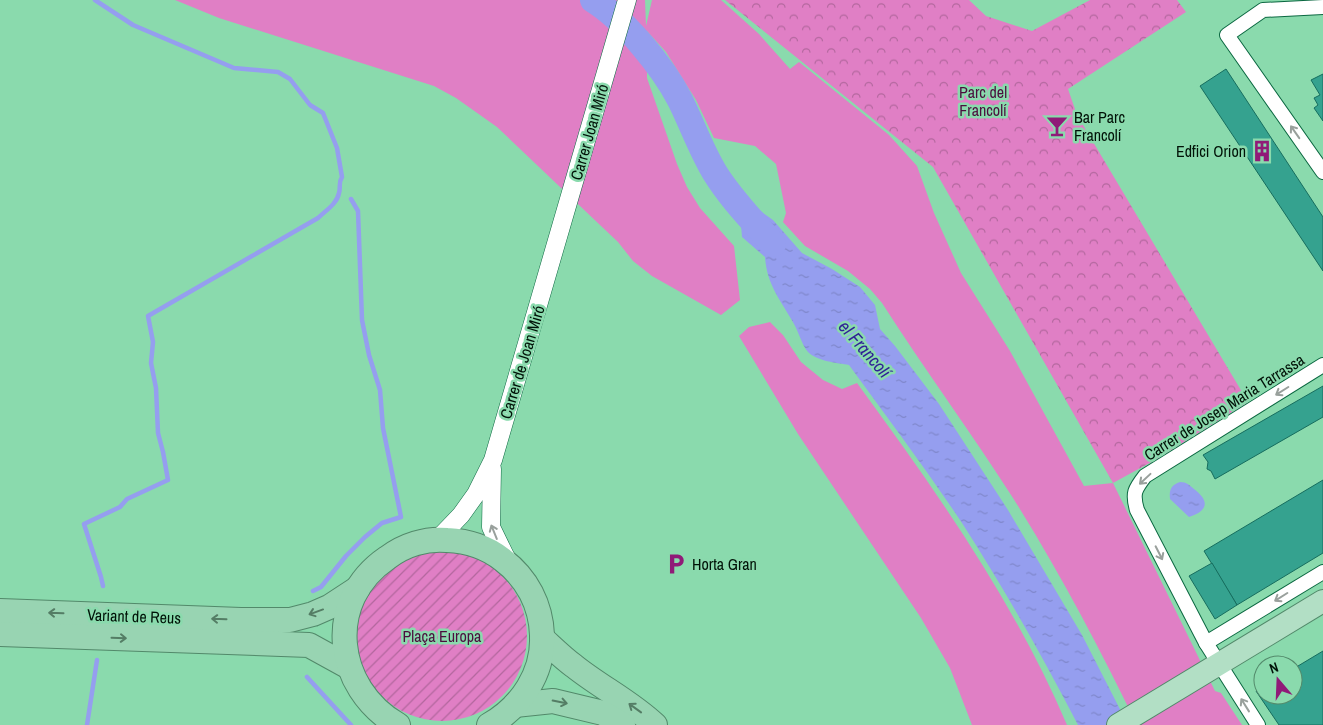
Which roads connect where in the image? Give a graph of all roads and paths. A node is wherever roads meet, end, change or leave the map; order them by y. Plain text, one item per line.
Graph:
1 (627, 0) edge
2 (1323, 7) edge
3 (1323, 172) edge
4 (551, 264) joint
5 (1323, 365) edge
6 (483, 496) junction
7 (438, 539) junction
8 (509, 564) junction
9 (1323, 572) edge
10 (358, 588) junction
11 (1323, 601) edge
12 (1323, 608) edge
13 (0, 611) edge
14 (1288, 622) junction
15 (266, 631) junction
16 (0, 634) edge
17 (542, 638) junction
18 (1206, 643) junction
19 (1219, 664) junction
20 (349, 667) junction
21 (515, 705) junction
22 (398, 725) edge
23 (489, 725) edge
24 (623, 725) edge
25 (655, 725) edge
26 (1118, 725) edge
27 (1258, 725) edge

1 - 4 street, Carrer Joan Miró
3 -> 2 street
4 - 6 street, Carrer de Joan Miró
5 -> 18 street, Carrer de Josep Maria Tarrassa
6 - 7 street
8 -> 6 street, Carrer de Joan Miró
7 - 8 highway
7 - 10 highway
8 - 17 highway
9 -> 18 street
10 -> 15 highway
10 - 20 highway
11 - 14 main road
12 - 14 street
15 -> 13 highway, Variant de Reus
14 - 19 main road
16 -> 15 highway, Variant de Reus
15 - 20 highway
17 - 21 highway
25 -> 17 highway
18 - 19 street, Carrer de Josep Maria Tarrassa
19 - 26 main road
27 -> 19 street, Carrer de Josep Maria Tarrassa
20 - 22 highway
21 - 23 highway
21 -> 24 highway

